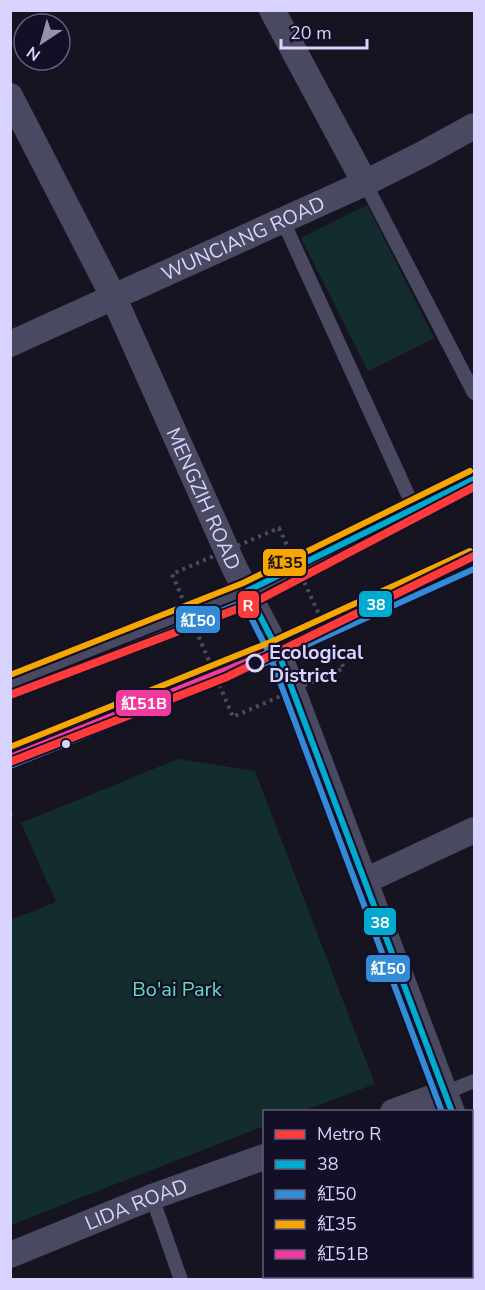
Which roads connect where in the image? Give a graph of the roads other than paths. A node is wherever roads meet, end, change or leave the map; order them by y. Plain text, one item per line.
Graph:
1 (272, 10) edge
2 (10, 96) edge
3 (474, 126) edge
4 (365, 183) junction
5 (283, 221) junction
6 (114, 298) junction
7 (10, 344) edge
8 (474, 393) edge
9 (474, 479) edge
10 (414, 508) junction
11 (474, 559) edge
12 (247, 591) junction
13 (277, 649) junction
14 (10, 685) edge
15 (10, 757) edge
16 (474, 830) edge
17 (365, 881) junction
18 (474, 1081) edge
19 (448, 1102) edge
20 (404, 1110) edge
21 (263, 1157) edge
22 (152, 1197) junction
23 (10, 1255) edge
24 (181, 1280) edge

1 - 4 street
2 - 6 street, MENGZIH ROAD
3 - 4 street, WUNCIANG ROAD
4 - 5 street, WUNCIANG ROAD
4 - 8 lane
5 - 6 street, WUNCIANG ROAD
5 - 10 lane
6 - 7 street, WUNCIANG ROAD
6 - 12 street, MENGZIH ROAD
9 - 10 street
10 - 12 street
11 - 13 street
12 - 13 street, MENGZIH ROAD
12 - 14 street
13 - 15 street
13 - 17 street, MENGZIH ROAD
16 - 17 street
17 - 19 street, MENGZIH ROAD
18 - 19 lane
19 - 20 street
21 - 22 street, LIDA ROAD
22 - 23 street, LIDA ROAD
22 - 24 lane

